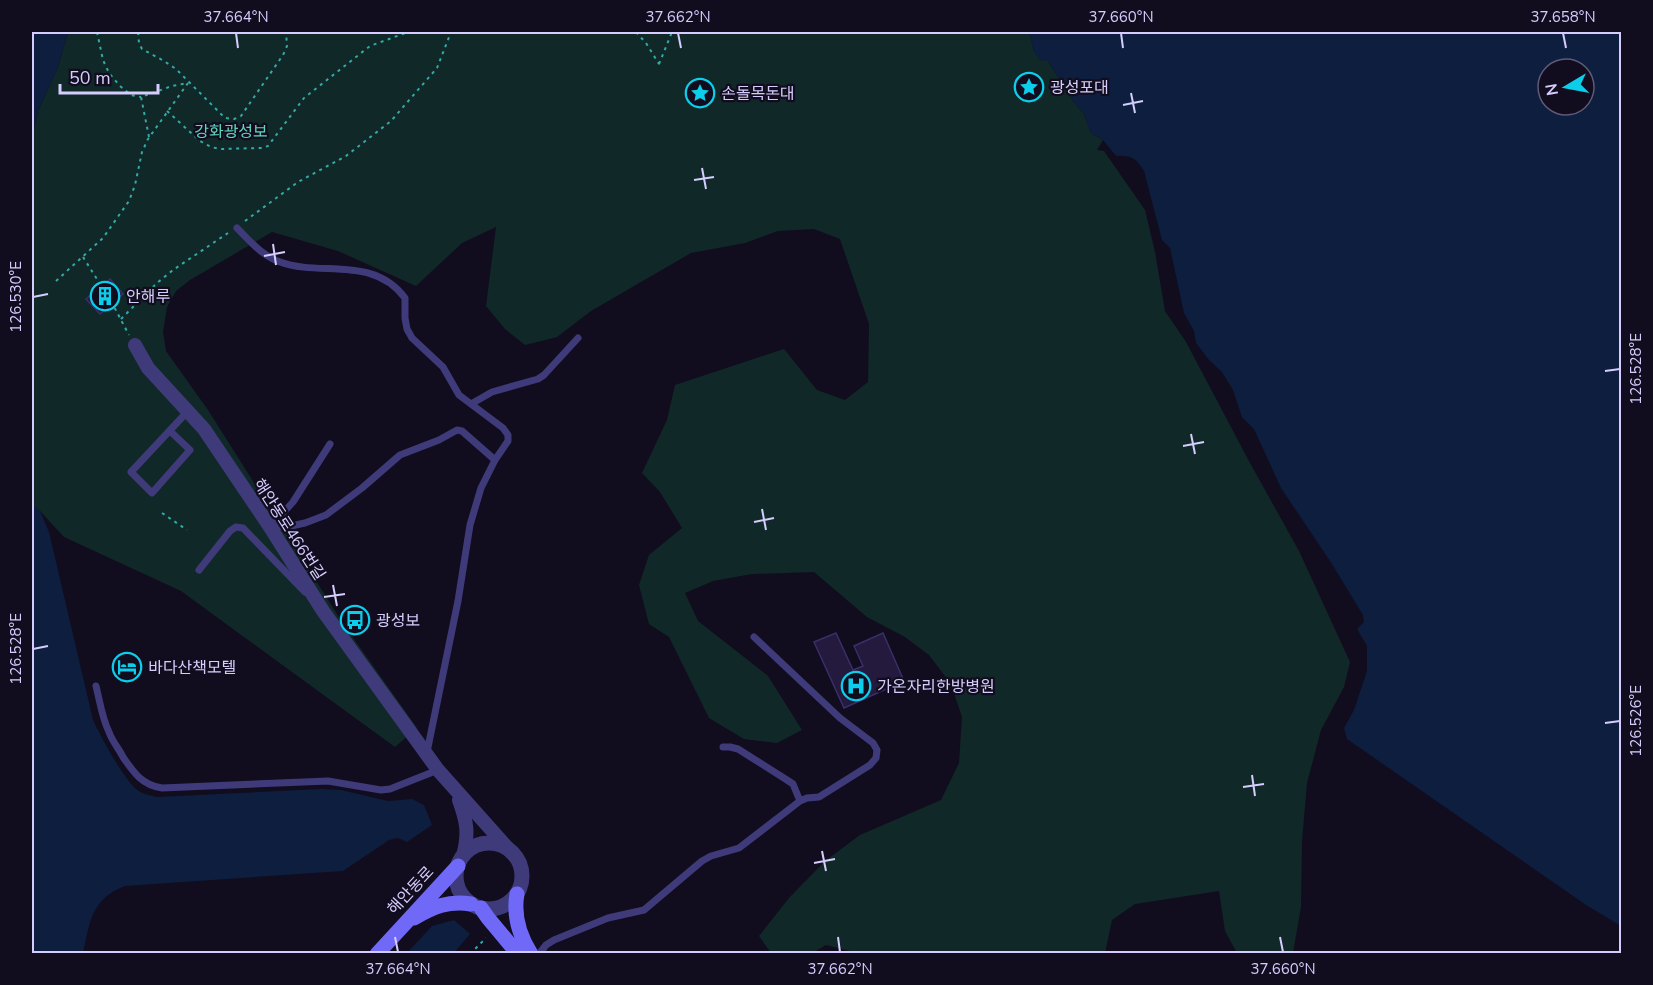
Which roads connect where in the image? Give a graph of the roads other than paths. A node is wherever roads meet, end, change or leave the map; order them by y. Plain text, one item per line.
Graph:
1 (237, 228) road end
2 (578, 338) dead end
3 (135, 345) road end
4 (471, 404) junction
5 (188, 411) junction
6 (170, 431) junction
7 (330, 444) dead end
8 (495, 459) junction
9 (270, 527) junction
10 (199, 570) dead end
11 (323, 611) junction
12 (754, 637) dead end
13 (96, 686) dead end
14 (723, 747) dead end
15 (426, 755) junction
16 (438, 770) junction
17 (457, 792) junction
18 (800, 801) junction
19 (513, 854) junction
20 (461, 861) junction
21 (517, 894) junction
22 (476, 906) junction
23 (389, 939) junction
24 (377, 954) edge
25 (518, 954) edge
26 (531, 954) edge
27 (539, 954) edge

1 - 4 lane
2 - 4 lane
3 - 5 street, 해안동로466번길
4 - 8 lane
5 - 6 lane
5 - 9 street, 해안동로466번길
6 - 6 lane
7 - 9 lane
8 - 9 lane
8 - 15 lane
9 - 11 street, 해안동로466번길
10 - 11 lane
11 - 15 street, 해안동로466번길
12 - 18 lane
13 - 16 lane
14 - 18 lane
15 - 16 street, 해안동로466번길
16 - 17 street, 해안동로466번길
17 - 19 street, 해안동로466번길
17 - 20 street
18 - 27 lane
19 - 20 street
19 - 21 street
20 - 22 street
20 - 23 main road, 해안동로
21 - 22 street
21 - 26 main road
22 - 23 main road, 해안동로
22 - 25 main road
23 - 24 main road, 해안동로

